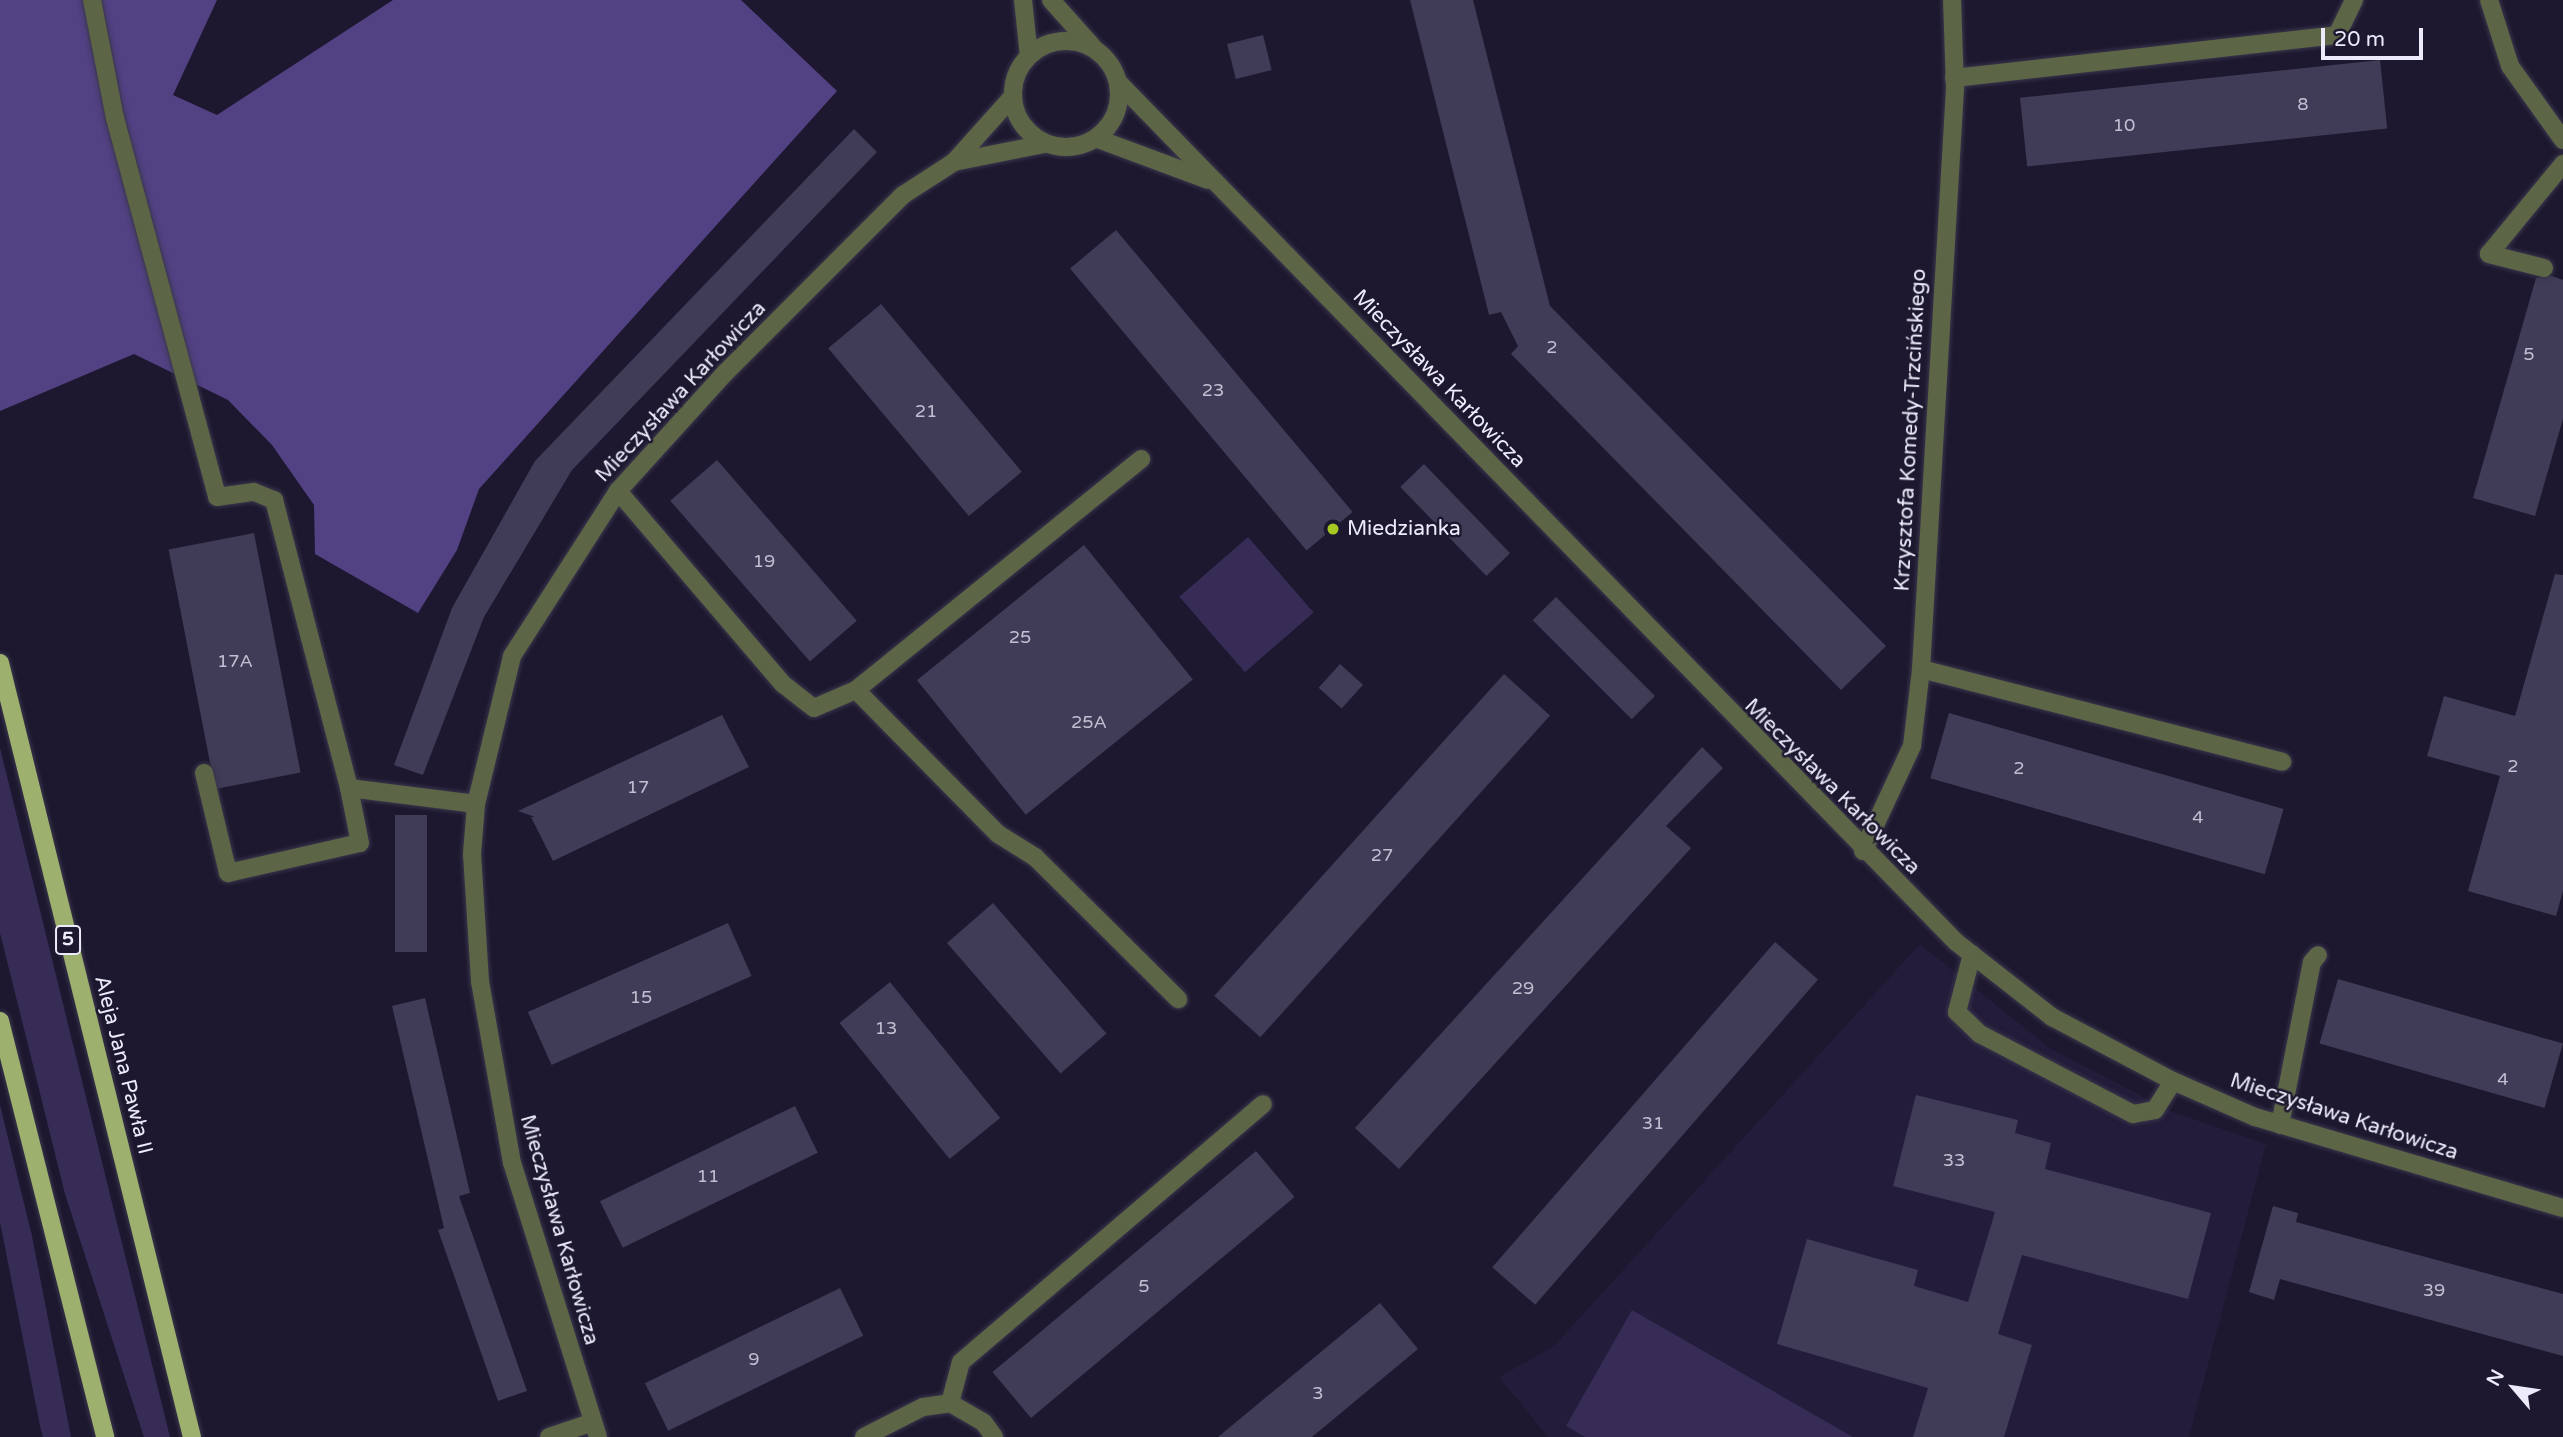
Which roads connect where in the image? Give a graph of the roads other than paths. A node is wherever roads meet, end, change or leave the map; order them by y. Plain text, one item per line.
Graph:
1 (92, 0) edge
2 (1023, 0) edge
3 (1051, 0) edge
4 (1952, 0) edge
5 (2354, 0) edge
6 (2489, 0) edge
7 (1095, 48) junction
8 (1030, 56) junction
9 (1954, 78) junction
10 (1119, 83) junction
11 (1013, 96) junction
12 (1098, 139) junction
13 (2563, 140) edge
14 (1044, 144) junction
15 (954, 162) junction
16 (2563, 164) edge
17 (1212, 182) junction
18 (2544, 268) dead end
19 (1141, 459) dead end
20 (618, 491) junction
21 (0, 663) edge
22 (1921, 669) junction
23 (856, 690) junction
24 (2282, 762) dead end
25 (204, 773) dead end
26 (349, 788) junction
27 (475, 804) junction
28 (1863, 851) junction
29 (1972, 954) junction
30 (2318, 955) dead end
31 (1178, 999) dead end
32 (0, 1021) edge
33 (2173, 1081) junction
34 (1263, 1104) dead end
35 (2280, 1125) junction
36 (2563, 1208) edge
37 (950, 1403) junction
38 (595, 1430) edge
39 (105, 1437) edge
40 (192, 1437) edge
41 (549, 1437) edge
42 (864, 1437) edge
43 (994, 1437) edge

1 - 26 street
2 - 8 street
3 - 7 street
4 - 9 street, Krzysztofa Komedy-Trzcińskiego
5 - 9 street
6 - 13 street
7 - 8 street
7 - 10 street
8 - 11 street
9 - 22 street, Krzysztofa Komedy-Trzcińskiego
10 - 12 street
10 - 17 street, Mieczysława Karłowicza
11 - 14 street
11 - 15 street, Mieczysława Karłowicza
12 - 14 street
12 - 17 street, Mieczysława Karłowicza
14 - 15 street, Mieczysława Karłowicza
15 - 20 street, Mieczysława Karłowicza
16 - 18 street
17 - 28 street, Mieczysława Karłowicza
19 - 23 street
20 - 23 street
20 - 27 street, Mieczysława Karłowicza
21 - 40 main road, Aleja Jana Pawła II / 5
22 - 24 street
22 - 28 street, Krzysztofa Komedy-Trzcińskiego
23 - 31 street
25 - 26 street
26 - 27 street
27 - 38 street, Mieczysława Karłowicza
28 - 29 street, Mieczysława Karłowicza
29 - 33 street, Mieczysława Karłowicza
29 - 33 street
30 - 35 street
32 - 39 main road
33 - 35 street, Mieczysława Karłowicza
34 - 37 street
35 - 36 street, Mieczysława Karłowicza
37 - 42 street
37 - 43 street
38 - 41 street

